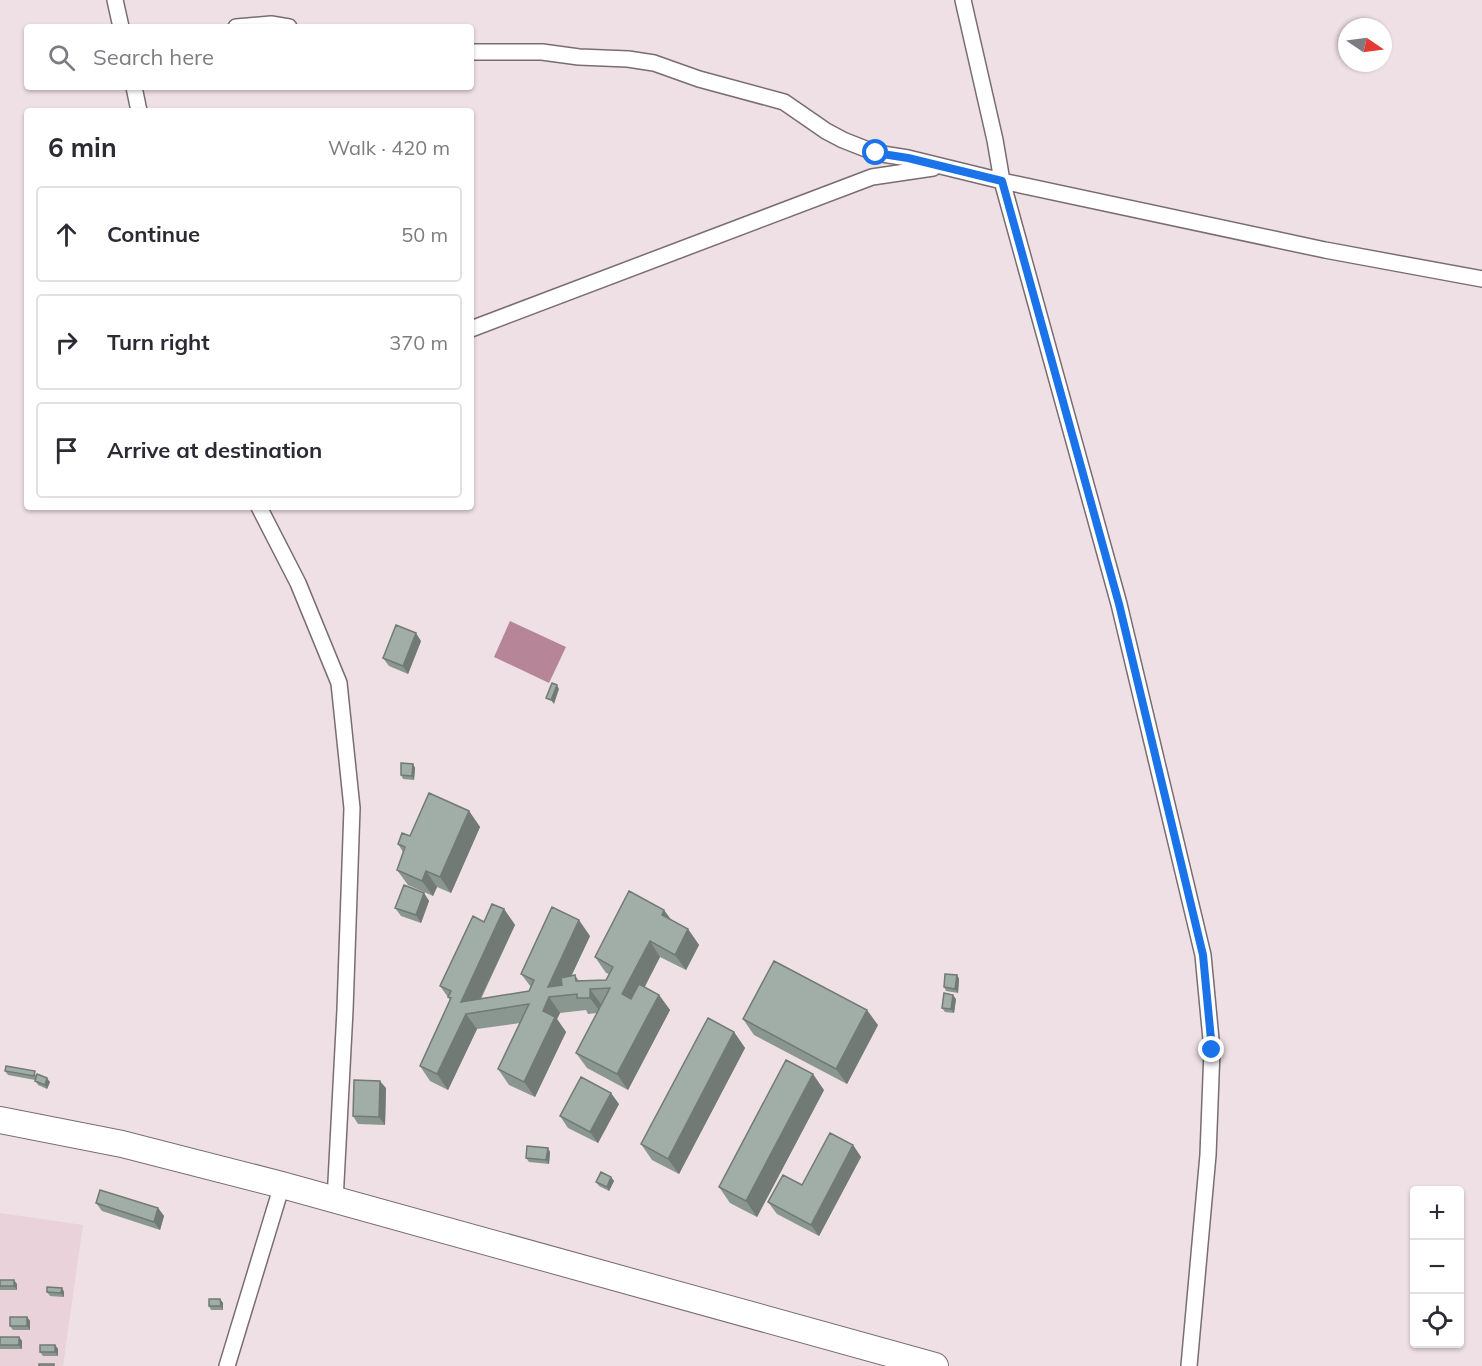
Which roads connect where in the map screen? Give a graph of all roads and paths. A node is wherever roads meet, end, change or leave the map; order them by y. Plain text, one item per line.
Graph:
1 (115, 0) edge
2 (963, 0) edge
3 (120, 24) edge
4 (474, 52) edge
5 (135, 90) edge
6 (139, 108) edge
7 (942, 166) junction
8 (1002, 181) junction
9 (1482, 279) edge
10 (474, 328) edge
11 (261, 510) edge
12 (0, 1120) edge
13 (282, 1185) junction
14 (335, 1201) junction
15 (227, 1366) edge
16 (935, 1366) edge
17 (1189, 1366) edge

1 - 3 street
2 - 8 street
4 - 7 street
5 - 6 street
7 - 8 street
7 - 10 street
8 - 9 street
8 - 17 street
11 - 14 street
12 - 13 highway
13 - 14 highway
13 - 15 street
14 - 16 highway

